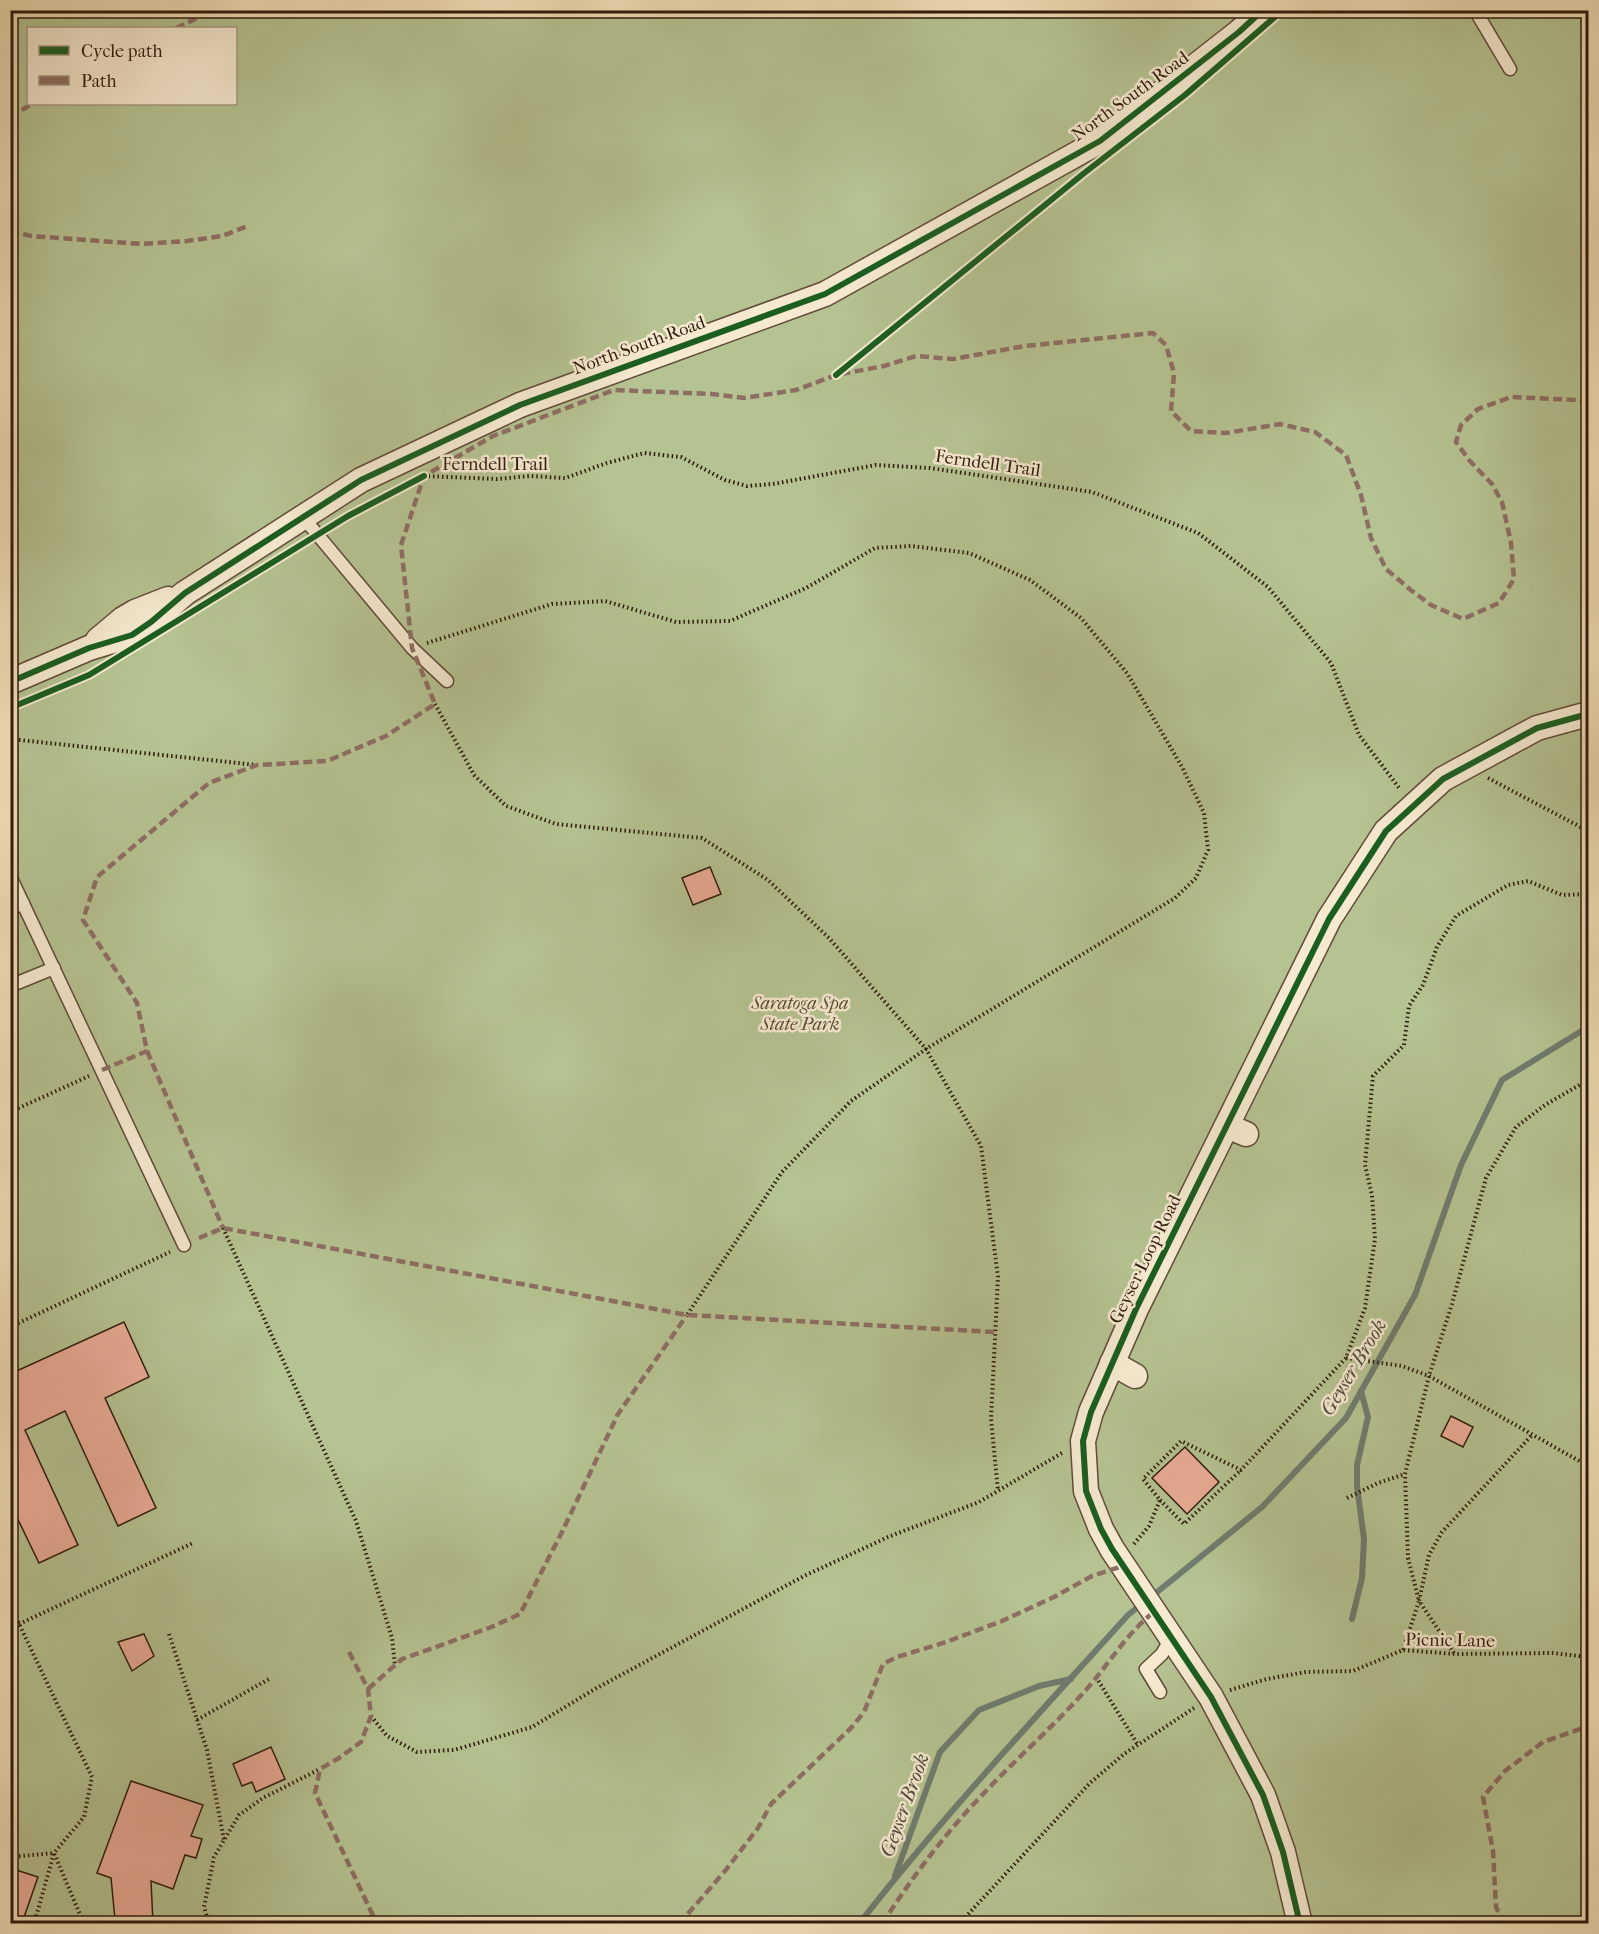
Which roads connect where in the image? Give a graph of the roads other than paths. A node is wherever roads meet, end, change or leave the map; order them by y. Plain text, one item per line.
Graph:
1 (1263, 10) edge
2 (1475, 10) edge
3 (1510, 69) dead end
4 (302, 516) junction
5 (447, 681) dead end
6 (10, 682) edge
7 (1588, 714) edge
8 (10, 876) edge
9 (23, 903) junction
10 (10, 909) edge
11 (54, 968) junction
12 (10, 986) edge
13 (179, 1247) road end
14 (1112, 1363) junction
15 (1135, 1376) dead end
16 (1171, 1638) junction
17 (1160, 1692) dead end
18 (1300, 1923) edge

1 - 4 street, North South Road
2 - 3 lane
4 - 5 lane
4 - 6 street, North South Road
7 - 14 street, Geyser Loop Road
8 - 9 lane
9 - 10 lane
9 - 11 lane
11 - 12 lane
11 - 13 lane
14 - 15 street
14 - 16 street, Geyser Loop Road
16 - 17 lane
16 - 18 street, Geyser Loop Road

